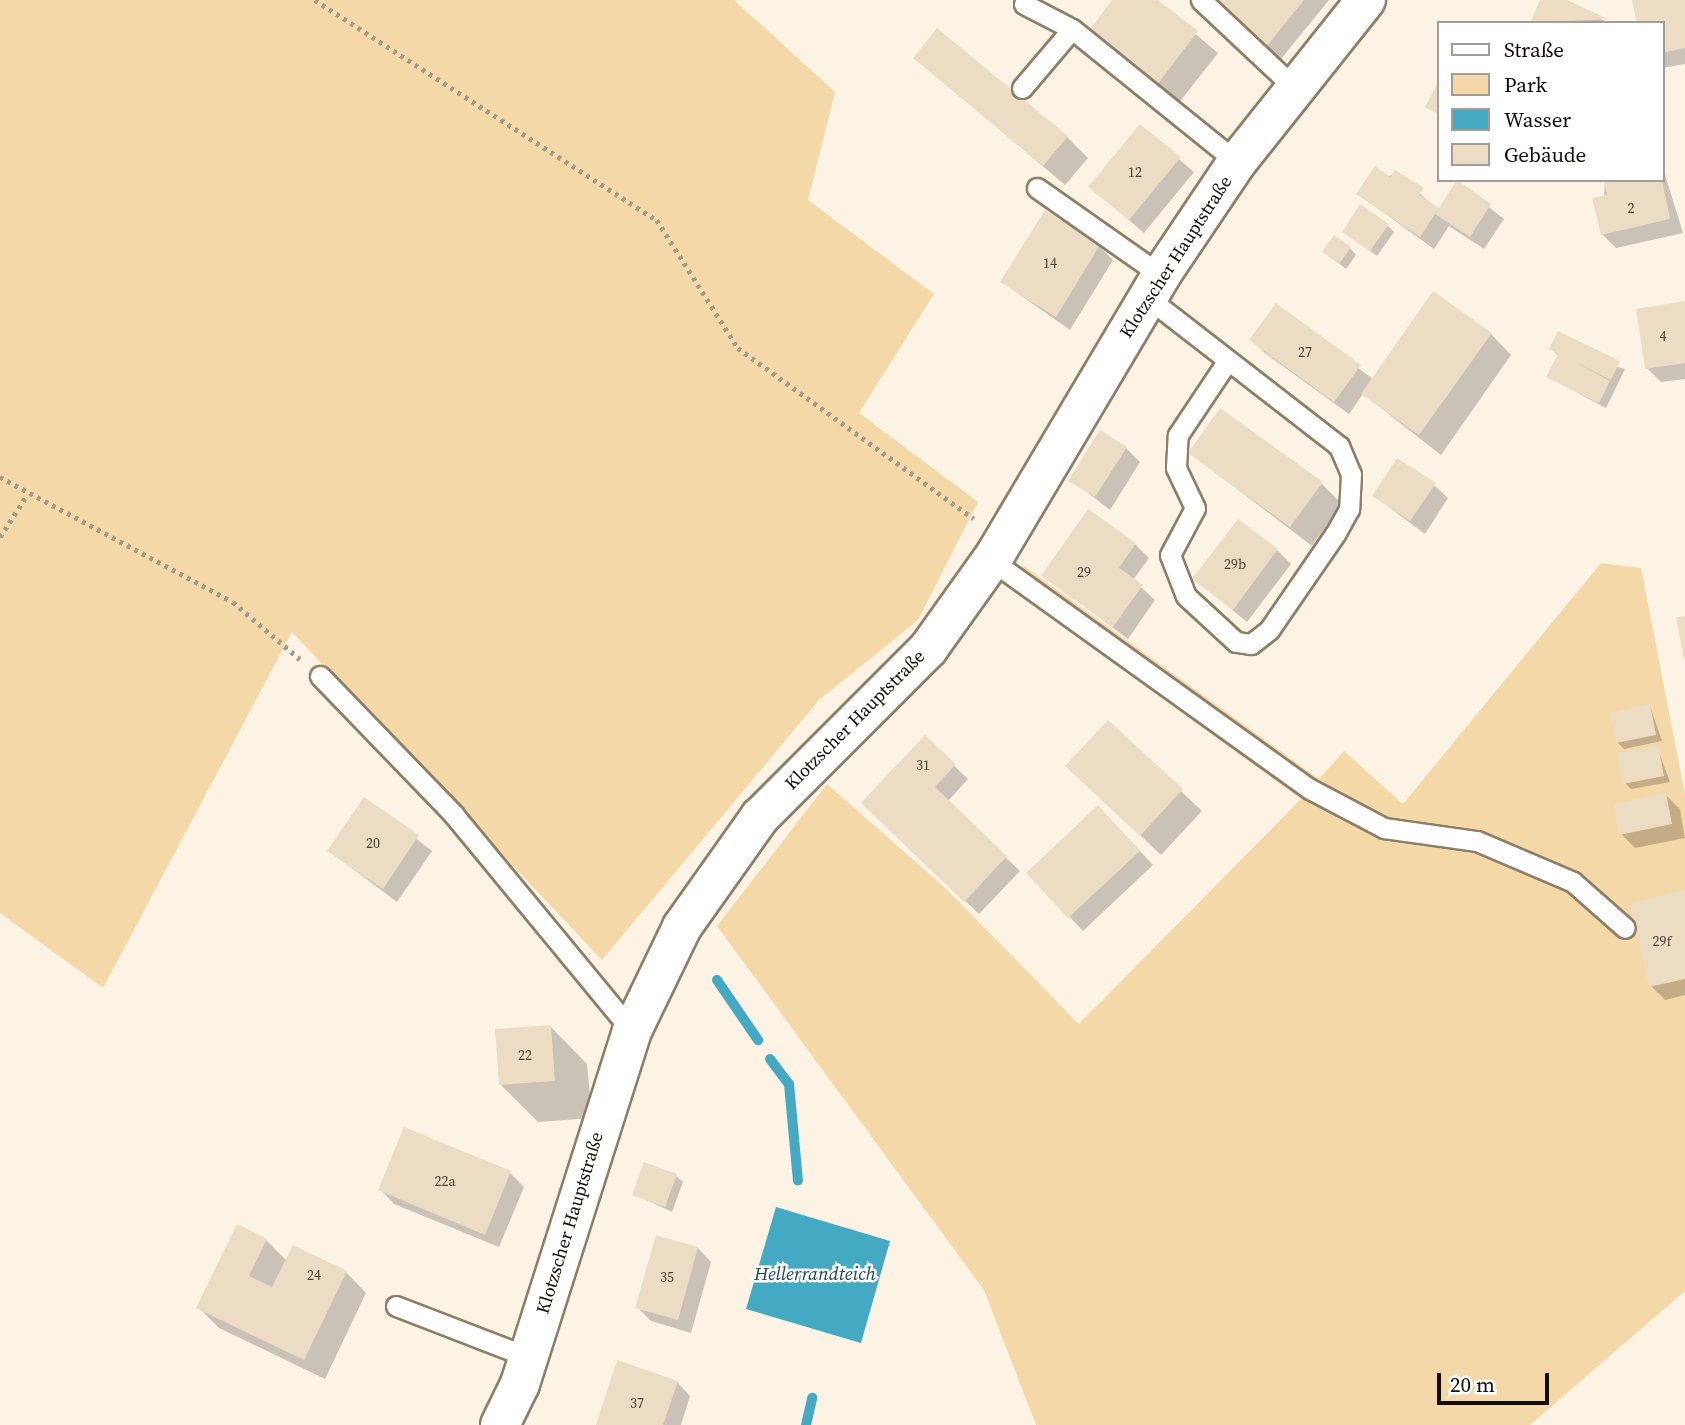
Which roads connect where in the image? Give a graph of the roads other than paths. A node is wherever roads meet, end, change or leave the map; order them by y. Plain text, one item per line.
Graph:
1 (1201, 0) edge
2 (1366, 0) edge
3 (1024, 4) dead end
4 (1072, 29) junction
5 (1022, 88) dead end
6 (1298, 91) junction
7 (1237, 162) junction
8 (1037, 188) dead end
9 (1154, 287) junction
10 (1226, 363) junction
11 (998, 550) junction
12 (320, 676) road end
13 (1625, 928) dead end
14 (632, 1031) junction
15 (396, 1306) dead end
16 (528, 1357) junction
17 (500, 1425) edge

1 - 6 lane
2 - 6 street, Klotzscher Hauptstraße
3 - 4 lane
4 - 5 lane
4 - 7 lane
6 - 7 street, Klotzscher Hauptstraße
7 - 9 street, Klotzscher Hauptstraße
8 - 9 lane
9 - 10 lane
9 - 11 street, Klotzscher Hauptstraße
10 - 10 lane
11 - 13 lane
11 - 14 street, Klotzscher Hauptstraße
12 - 14 lane
14 - 16 street, Klotzscher Hauptstraße
15 - 16 lane
16 - 17 street, Klotzscher Hauptstraße

